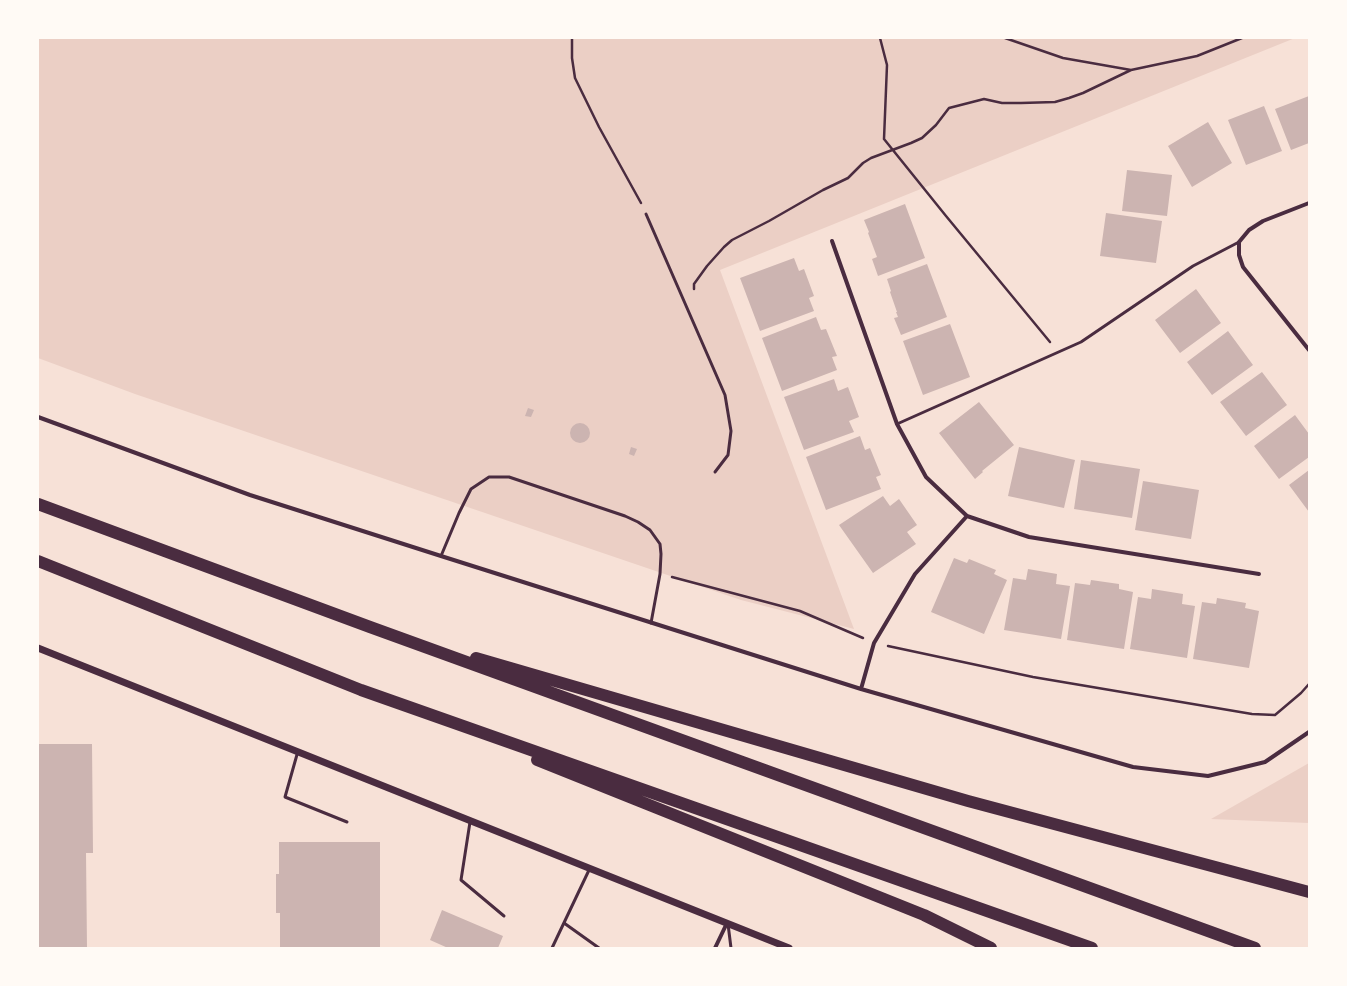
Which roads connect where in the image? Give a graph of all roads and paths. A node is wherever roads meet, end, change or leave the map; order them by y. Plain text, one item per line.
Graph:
1 (572, 38) edge
2 (880, 38) edge
3 (1005, 38) edge
4 (1242, 38) edge
5 (1131, 70) junction
6 (893, 150) junction
7 (1309, 203) edge
8 (646, 214) joint
9 (832, 241) dead end
10 (1239, 242) junction
11 (689, 313) junction
12 (1309, 350) edge
13 (1058, 352) junction
14 (38, 417) edge
15 (897, 424) junction
16 (715, 472) dead end
17 (38, 504) edge
18 (967, 516) junction
19 (441, 556) junction
20 (38, 560) edge
21 (660, 574) junction
22 (1259, 574) dead end
23 (651, 623) junction
24 (370, 628) junction
25 (874, 643) junction
26 (38, 648) edge
27 (1309, 684) edge
28 (861, 689) junction
29 (361, 690) junction
30 (1309, 732) edge
31 (298, 751) junction
32 (470, 820) junction
33 (347, 822) dead end
34 (590, 868) junction
35 (1309, 892) edge
36 (504, 916) dead end
37 (564, 923) junction
38 (727, 923) junction
39 (552, 948) edge
40 (599, 948) edge
41 (715, 948) edge
42 (731, 948) edge
43 (789, 948) edge
44 (991, 948) edge
45 (1092, 948) edge
46 (1255, 948) edge

1 - 8 path
2 - 6 path
3 - 5 path
4 - 5 path
5 - 6 path
6 - 11 path
6 - 13 path
7 - 10 street
8 - 11 lane
9 - 15 street
10 - 12 street
10 - 13 lane
11 - 16 lane
13 - 15 lane
14 - 19 street
15 - 18 street
17 - 24 highway
18 - 22 street
18 - 25 street
19 - 21 lane
19 - 23 street
20 - 29 highway
21 - 23 lane
21 - 25 path
23 - 28 street
24 - 35 highway
24 - 46 highway
25 - 27 path
25 - 28 street
26 - 31 street
28 - 30 street
29 - 44 highway
29 - 45 highway
31 - 32 street
31 - 33 lane
32 - 34 street
32 - 36 lane
34 - 37 lane
34 - 38 street
37 - 39 lane
37 - 40 lane
38 - 41 street
38 - 42 lane
38 - 43 street

